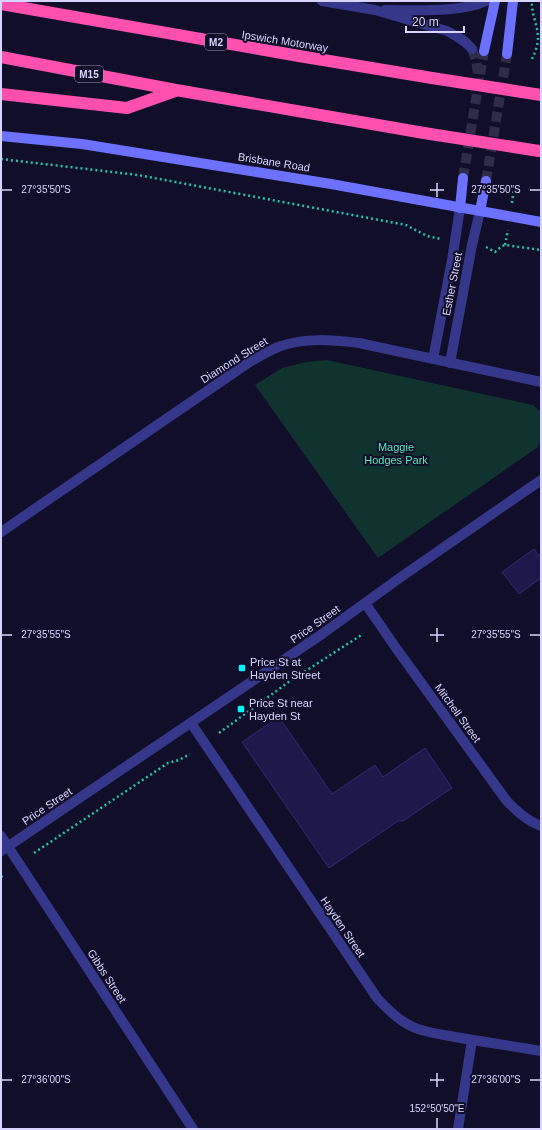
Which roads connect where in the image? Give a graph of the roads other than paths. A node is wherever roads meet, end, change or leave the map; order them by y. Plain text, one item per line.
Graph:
1 (322, 1) edge
2 (486, 1) edge
3 (495, 1) edge
4 (513, 1) edge
5 (1, 4) edge
6 (374, 10) junction
7 (472, 49) tunnel mouth
8 (484, 51) tunnel mouth
9 (508, 54) tunnel mouth
10 (1, 57) edge
11 (176, 90) junction
12 (1, 94) edge
13 (541, 95) edge
14 (1, 136) edge
15 (540, 151) edge
16 (463, 178) tunnel mouth
17 (486, 181) tunnel mouth
18 (460, 208) junction
19 (480, 211) junction
20 (541, 222) edge
21 (433, 359) junction
22 (450, 362) junction
23 (541, 382) edge
24 (541, 480) edge
25 (1, 532) edge
26 (364, 603) junction
27 (191, 723) junction
28 (541, 826) edge
29 (1, 836) edge
30 (5, 849) edge
31 (472, 1040) junction
32 (541, 1051) edge
33 (193, 1129) edge
34 (458, 1129) edge

1 - 6 street
2 - 6 street
3 - 8 street
4 - 9 street
5 - 13 highway, Ipswich Motorway / M2, bridge
6 - 7 street
10 - 11 highway, M15
11 - 12 highway
11 - 15 highway, bridge
14 - 18 street, Brisbane Road
16 - 18 street
17 - 19 street
18 - 19 street, Brisbane Road
18 - 21 street, Esther Street
19 - 20 street, Brisbane Road
19 - 22 street, Esther Street
21 - 22 street, Diamond Street
21 - 25 street, Diamond Street
22 - 23 street, Diamond Street
24 - 26 street, Price Street
26 - 27 street, Price Street
26 - 28 street, Mitchell Street
27 - 30 street, Price Street
27 - 31 street, Hayden Street
29 - 30 street, Gibbs Street
30 - 33 street, Gibbs Street
31 - 32 street, Hayden Street
31 - 34 street

